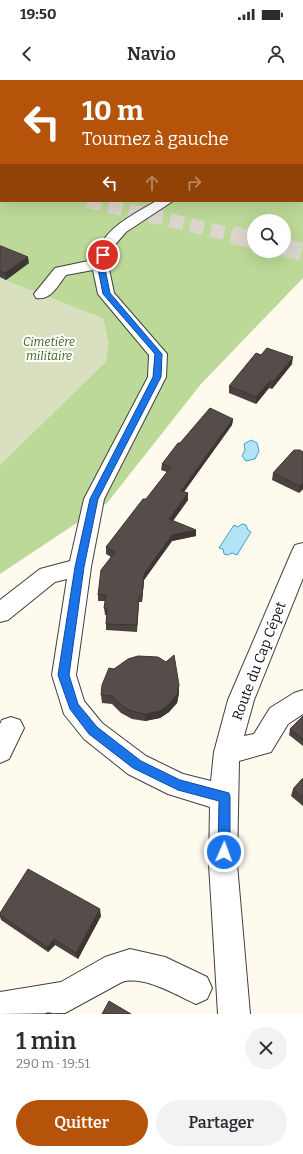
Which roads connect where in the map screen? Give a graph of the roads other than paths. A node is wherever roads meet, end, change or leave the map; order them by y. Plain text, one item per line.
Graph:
1 (164, 202) edge
2 (100, 264) junction
3 (42, 294) dead end
4 (303, 551) edge
5 (80, 567) junction
6 (0, 613) edge
7 (303, 701) edge
8 (11, 728) dead end
9 (0, 751) edge
10 (228, 752) junction
11 (225, 797) junction
12 (196, 988) dead end
13 (3, 1008) edge
14 (234, 1014) edge

1 - 2 street
2 - 3 street
2 - 5 street
4 - 10 street, Route du Cap Cépet
5 - 6 street
5 - 11 street
7 - 10 street
8 - 9 street
10 - 11 street, Route du Cap Cépet
11 - 14 street, Route du Cap Cépet
12 - 13 street

